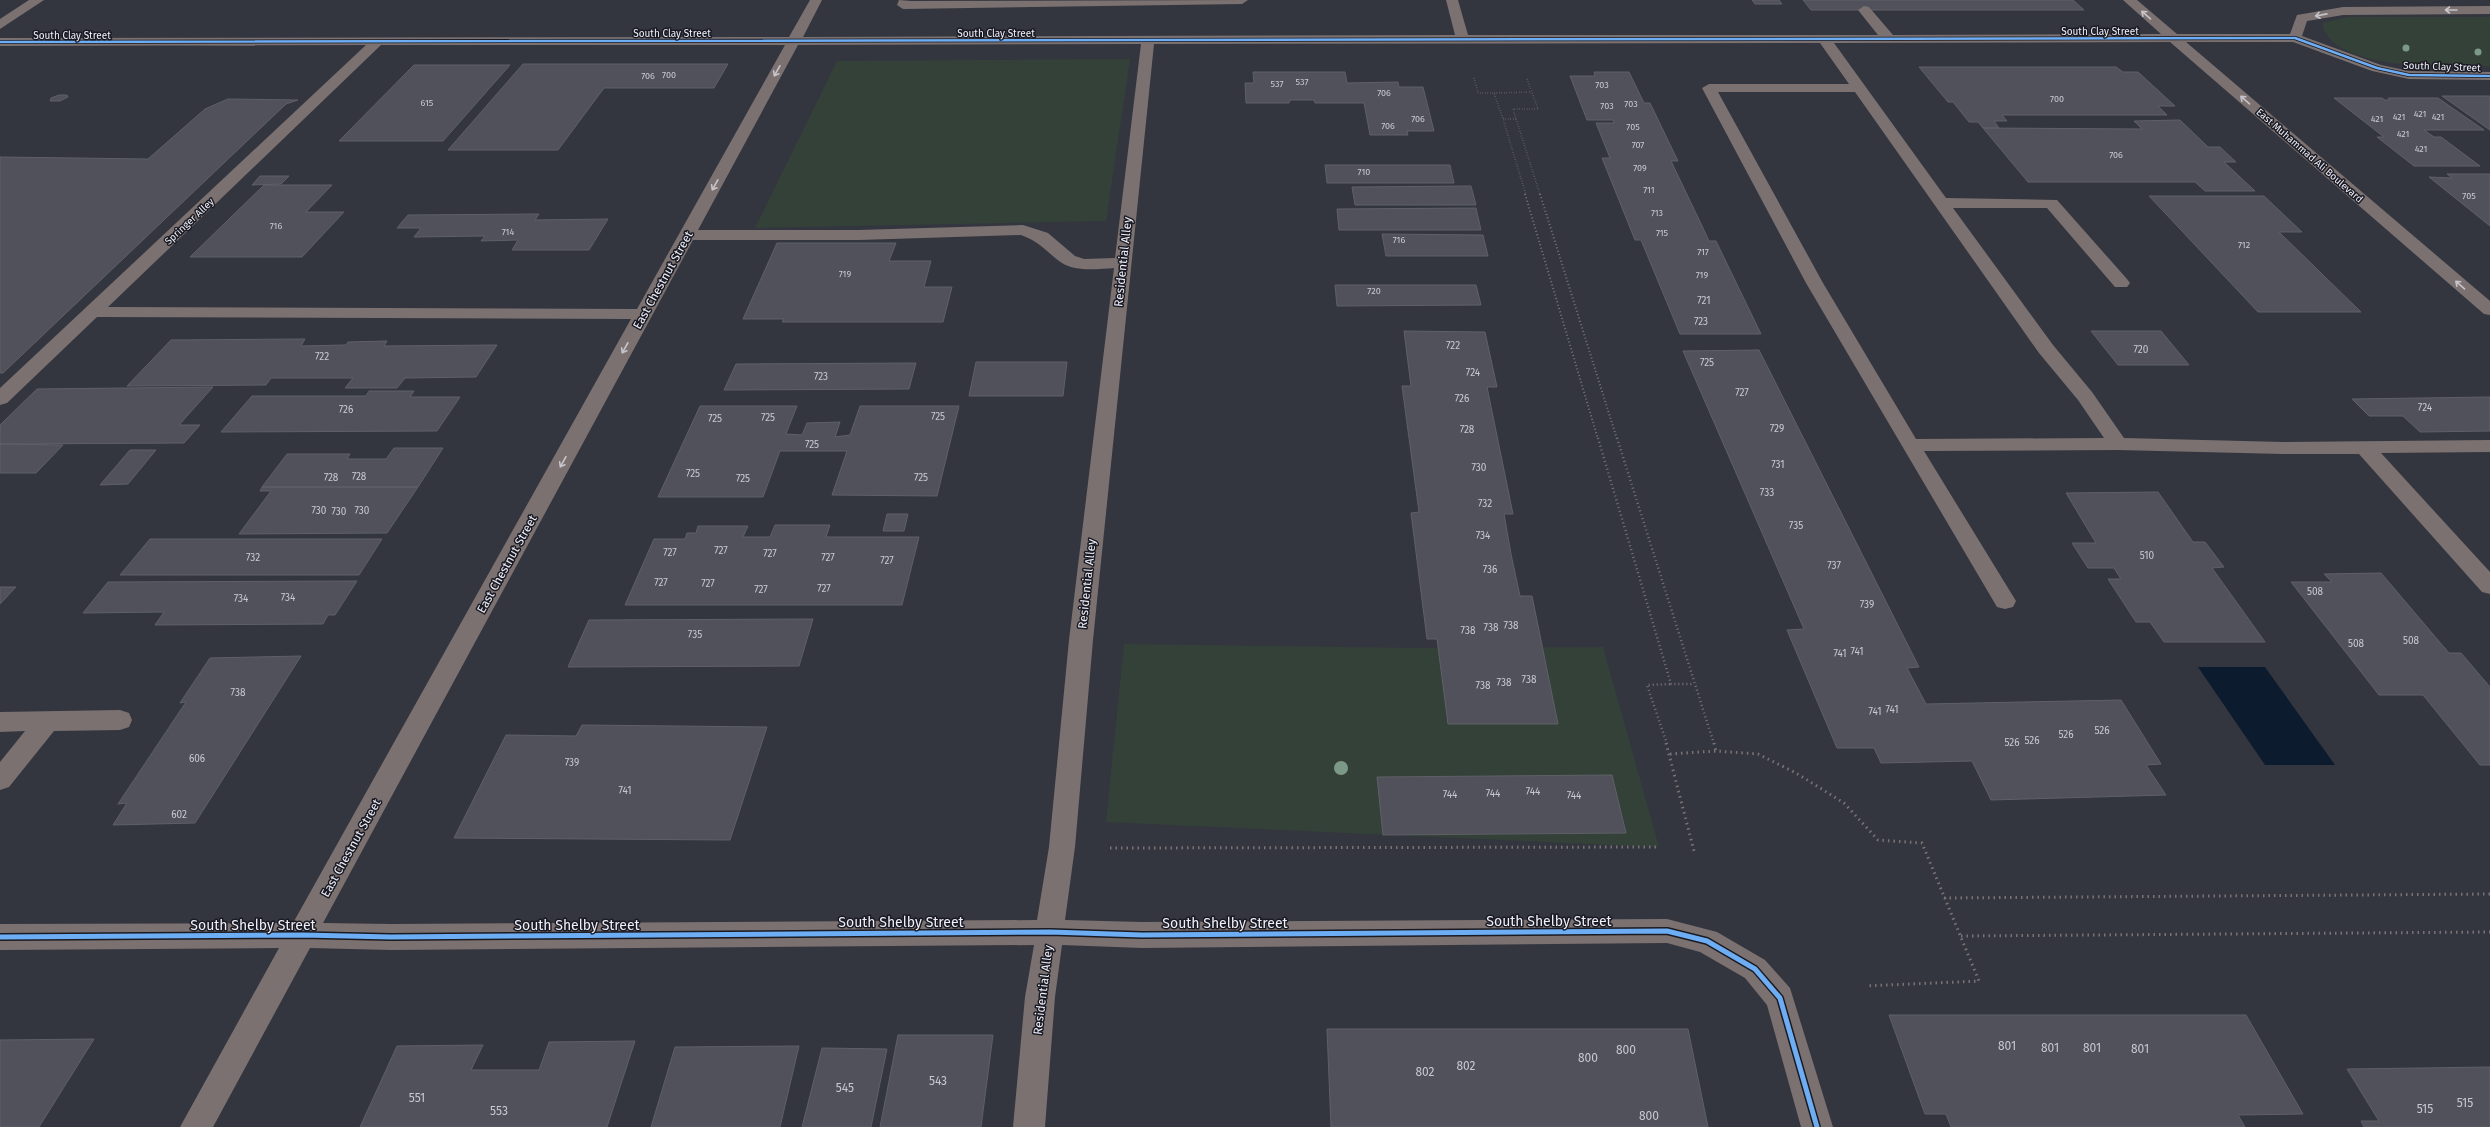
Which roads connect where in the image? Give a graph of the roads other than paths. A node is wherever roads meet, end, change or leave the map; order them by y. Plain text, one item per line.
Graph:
1 (38, 0) edge
2 (816, 0) edge
3 (906, 0) edge
4 (1242, 0) edge
5 (1452, 0) edge
6 (2129, 0) edge
7 (1864, 10) dead end
8 (2490, 10) edge
9 (0, 25) edge
10 (2174, 38) junction
11 (2295, 38) junction
12 (795, 39) junction
13 (1825, 40) junction
14 (1890, 40) junction
15 (1463, 41) junction
16 (0, 42) edge
17 (1148, 42) junction
18 (376, 43) junction
19 (2490, 76) edge
20 (1860, 88) junction
21 (1943, 203) junction
22 (687, 236) junction
23 (1123, 263) junction
24 (2121, 283) dead end
25 (2490, 310) edge
26 (92, 312) junction
27 (644, 314) junction
28 (0, 399) edge
29 (2118, 444) junction
30 (1910, 446) junction
31 (2490, 446) edge
32 (2365, 448) junction
33 (2490, 586) edge
34 (2005, 601) dead end
35 (120, 720) dead end
36 (48, 721) junction
37 (0, 722) edge
38 (0, 780) edge
39 (1050, 932) junction
40 (303, 935) junction
41 (0, 937) edge
42 (196, 1127) edge
43 (1029, 1127) edge
44 (1817, 1127) edge

1 - 9 street
2 - 12 street, East Chestnut Street
3 - 4 street
5 - 15 street
10 -> 6 street, East Muhammad Ali Boulevard
7 - 14 street
8 -> 11 street
10 - 11 street, South Clay Street
10 - 14 street, South Clay Street
25 -> 10 street, East Muhammad Ali Boulevard
11 - 19 street, South Clay Street
12 - 17 street, South Clay Street
12 - 18 street, South Clay Street
12 -> 22 street, East Chestnut Street
13 - 14 street, South Clay Street
13 - 15 street, South Clay Street
13 - 20 street
15 - 17 street, South Clay Street
16 - 18 street, South Clay Street
17 - 23 street, Residential Alley
18 - 26 street, Springer Alley
20 - 21 street
20 - 30 street
21 - 24 street
21 - 29 street
22 - 23 street
22 - 27 street, East Chestnut Street
23 - 39 street, Residential Alley
26 - 27 street
26 - 28 street, Springer Alley
27 -> 40 street, East Chestnut Street
29 - 30 street
29 - 32 street
30 - 34 street
31 - 32 street
32 - 33 street
35 - 36 street
36 - 37 street
36 - 38 street
39 - 40 street, South Shelby Street
39 - 43 street, Residential Alley
39 - 44 street, South Shelby Street
40 - 41 street, South Shelby Street
40 - 42 street, East Chestnut Street

